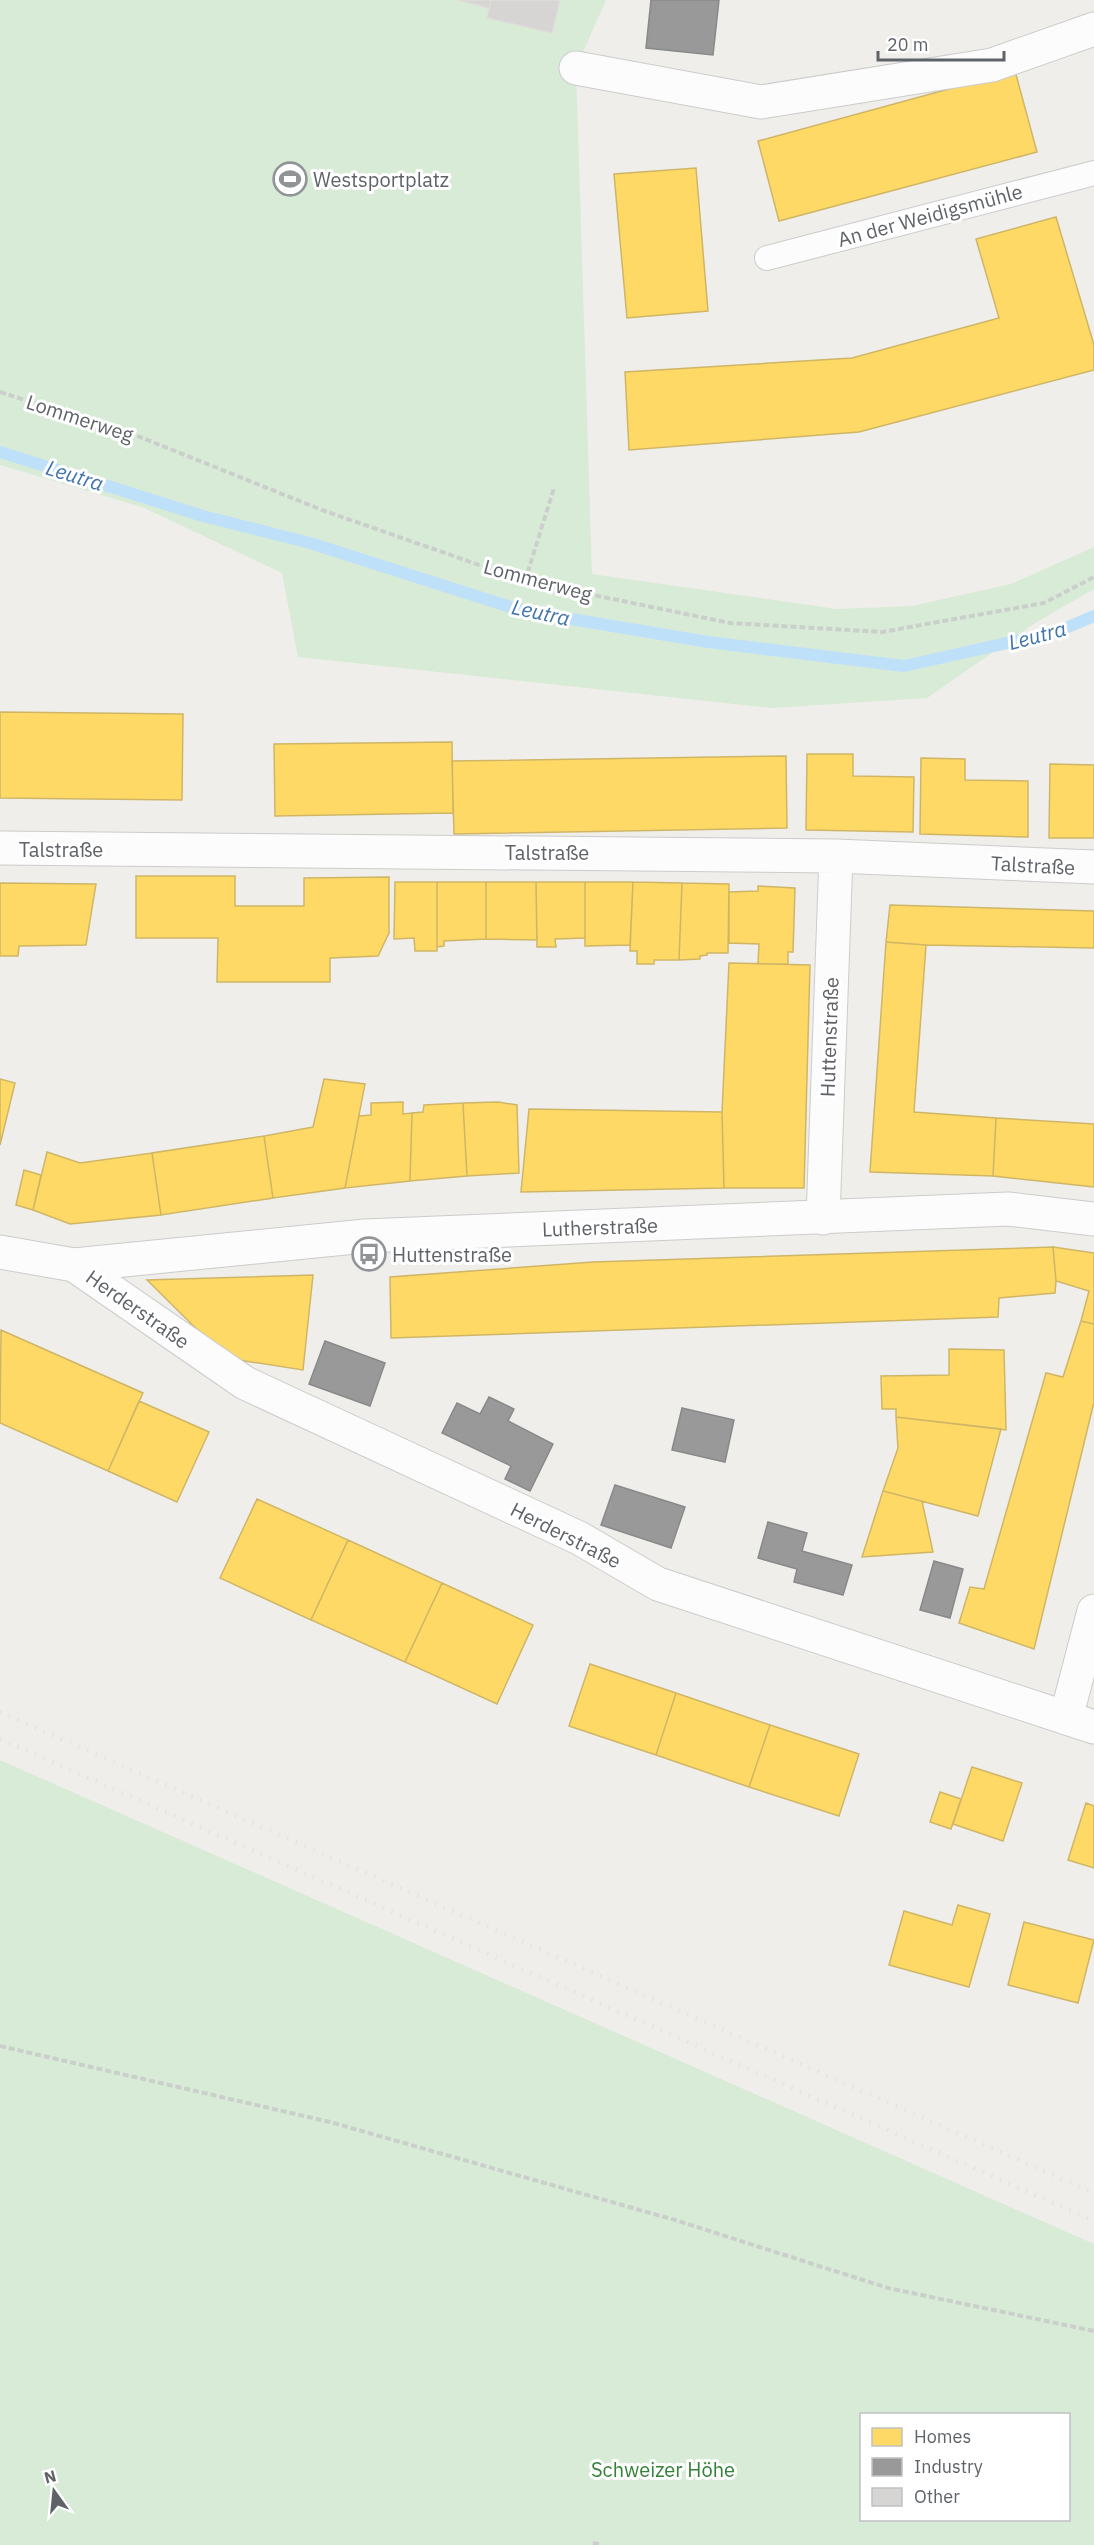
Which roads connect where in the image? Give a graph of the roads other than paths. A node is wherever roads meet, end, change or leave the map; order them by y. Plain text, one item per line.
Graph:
1 (1094, 29) edge
2 (576, 68) dead end
3 (1094, 172) edge
4 (767, 258) dead end
5 (0, 848) edge
6 (836, 856) junction
7 (1094, 867) edge
8 (823, 1218) junction
9 (1094, 1219) edge
10 (0, 1252) edge
11 (74, 1265) junction
12 (1094, 1611) edge
13 (1080, 1722) edge

1 - 2 street
3 - 4 lane, An der Weidigsmühle
5 - 6 street, Talstraße
6 - 7 street, Talstraße
6 - 8 street, Huttenstraße
8 - 9 street, Lutherstraße
8 - 11 street, Lutherstraße
10 - 11 street, Lutherstraße
11 - 13 street, Herderstraße
12 - 13 street

